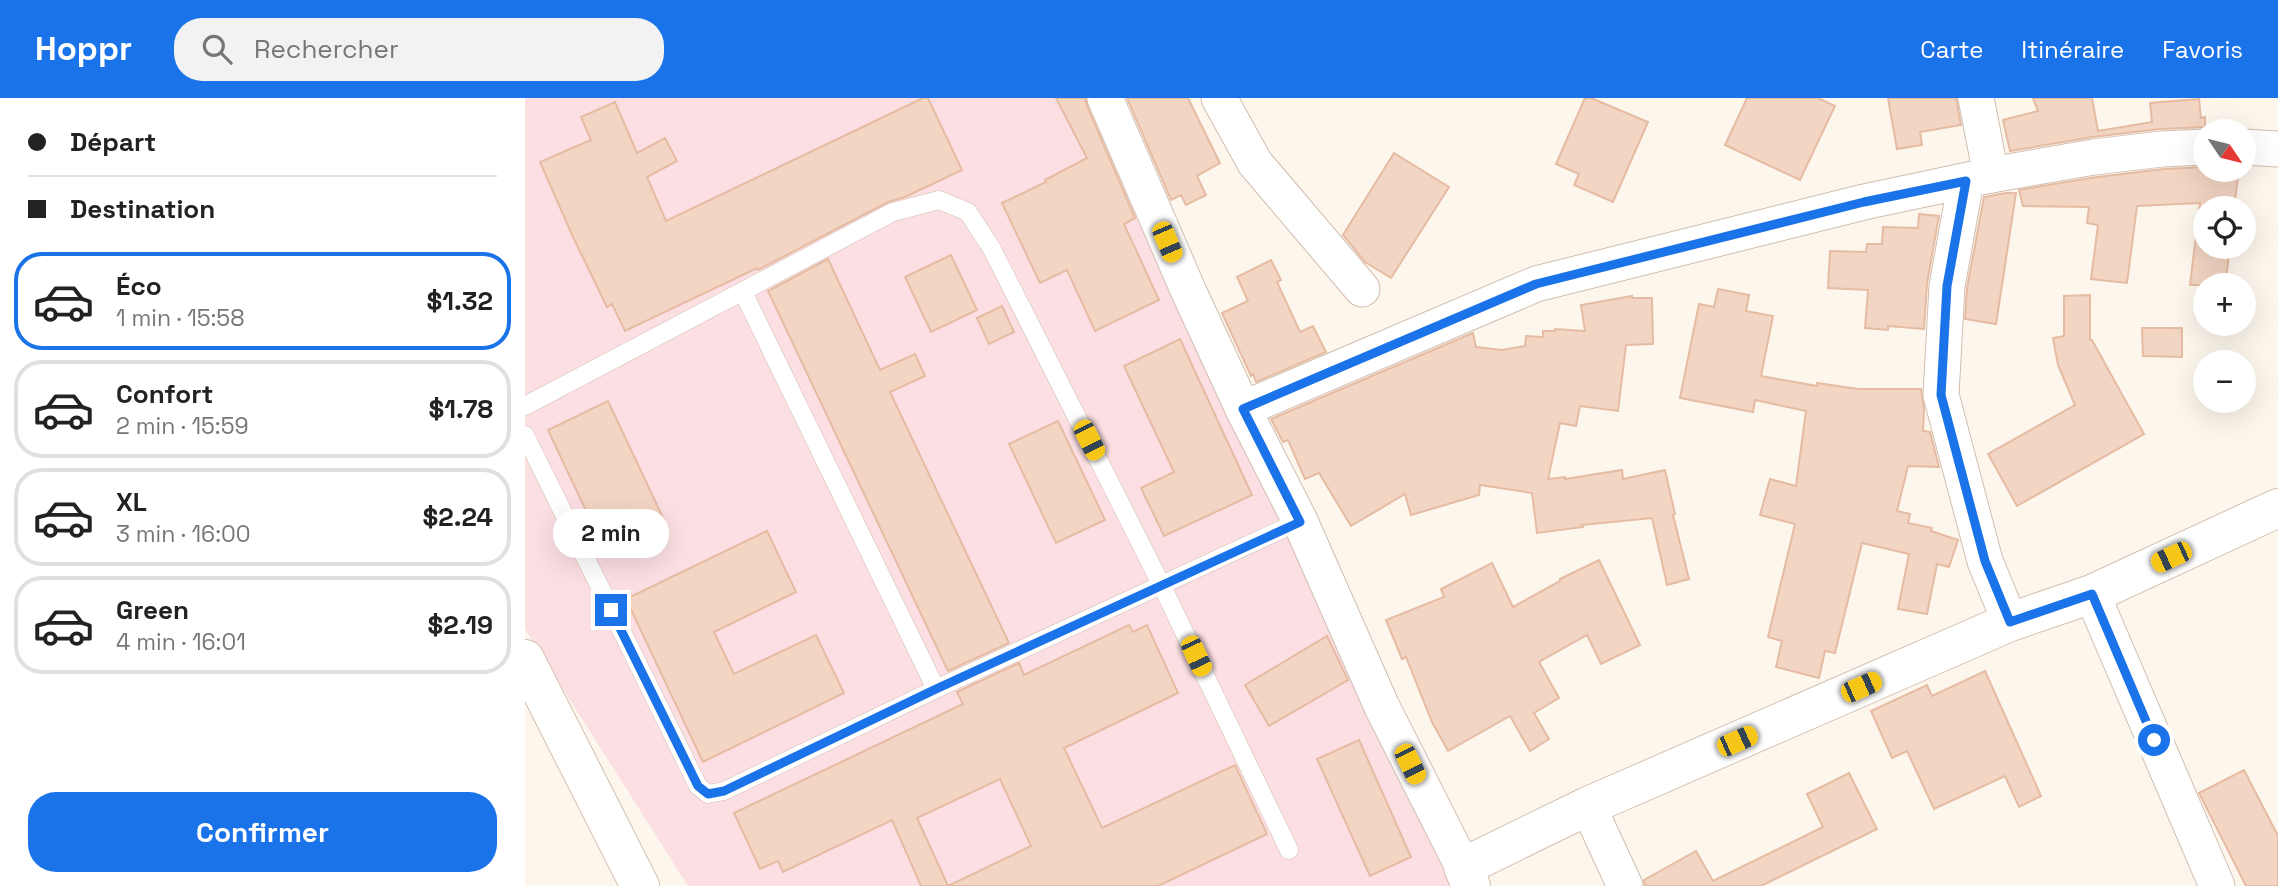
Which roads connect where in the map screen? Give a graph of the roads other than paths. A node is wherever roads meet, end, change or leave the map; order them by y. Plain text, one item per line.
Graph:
1 (1105, 98) edge
2 (1219, 98) edge
3 (1976, 98) edge
4 (2193, 148) edge
5 (2256, 148) edge
6 (2278, 149) edge
7 (1978, 178) junction
8 (1362, 289) dead end
9 (743, 292) junction
10 (525, 406) edge
11 (1243, 409) junction
12 (525, 435) edge
13 (2278, 508) edge
14 (1300, 522) junction
15 (1161, 584) junction
16 (2092, 594) junction
17 (2010, 622) junction
18 (525, 659) edge
19 (936, 689) junction
20 (1588, 806) junction
21 (1289, 850) dead end
22 (1467, 877) edge
23 (640, 886) edge
24 (1625, 886) edge
25 (2217, 886) edge

1 - 11 street
2 - 8 street
3 - 7 street
4 - 7 street
5 - 6 street
7 - 11 street
7 - 17 street
9 - 10 lane
9 - 15 lane
9 - 19 lane
11 - 14 street
12 - 19 lane
13 - 16 street
14 - 15 lane
14 - 22 street
15 - 19 lane
15 - 21 lane
16 - 17 street
16 - 25 street
17 - 20 street
18 - 23 street
20 - 22 street
20 - 24 street

